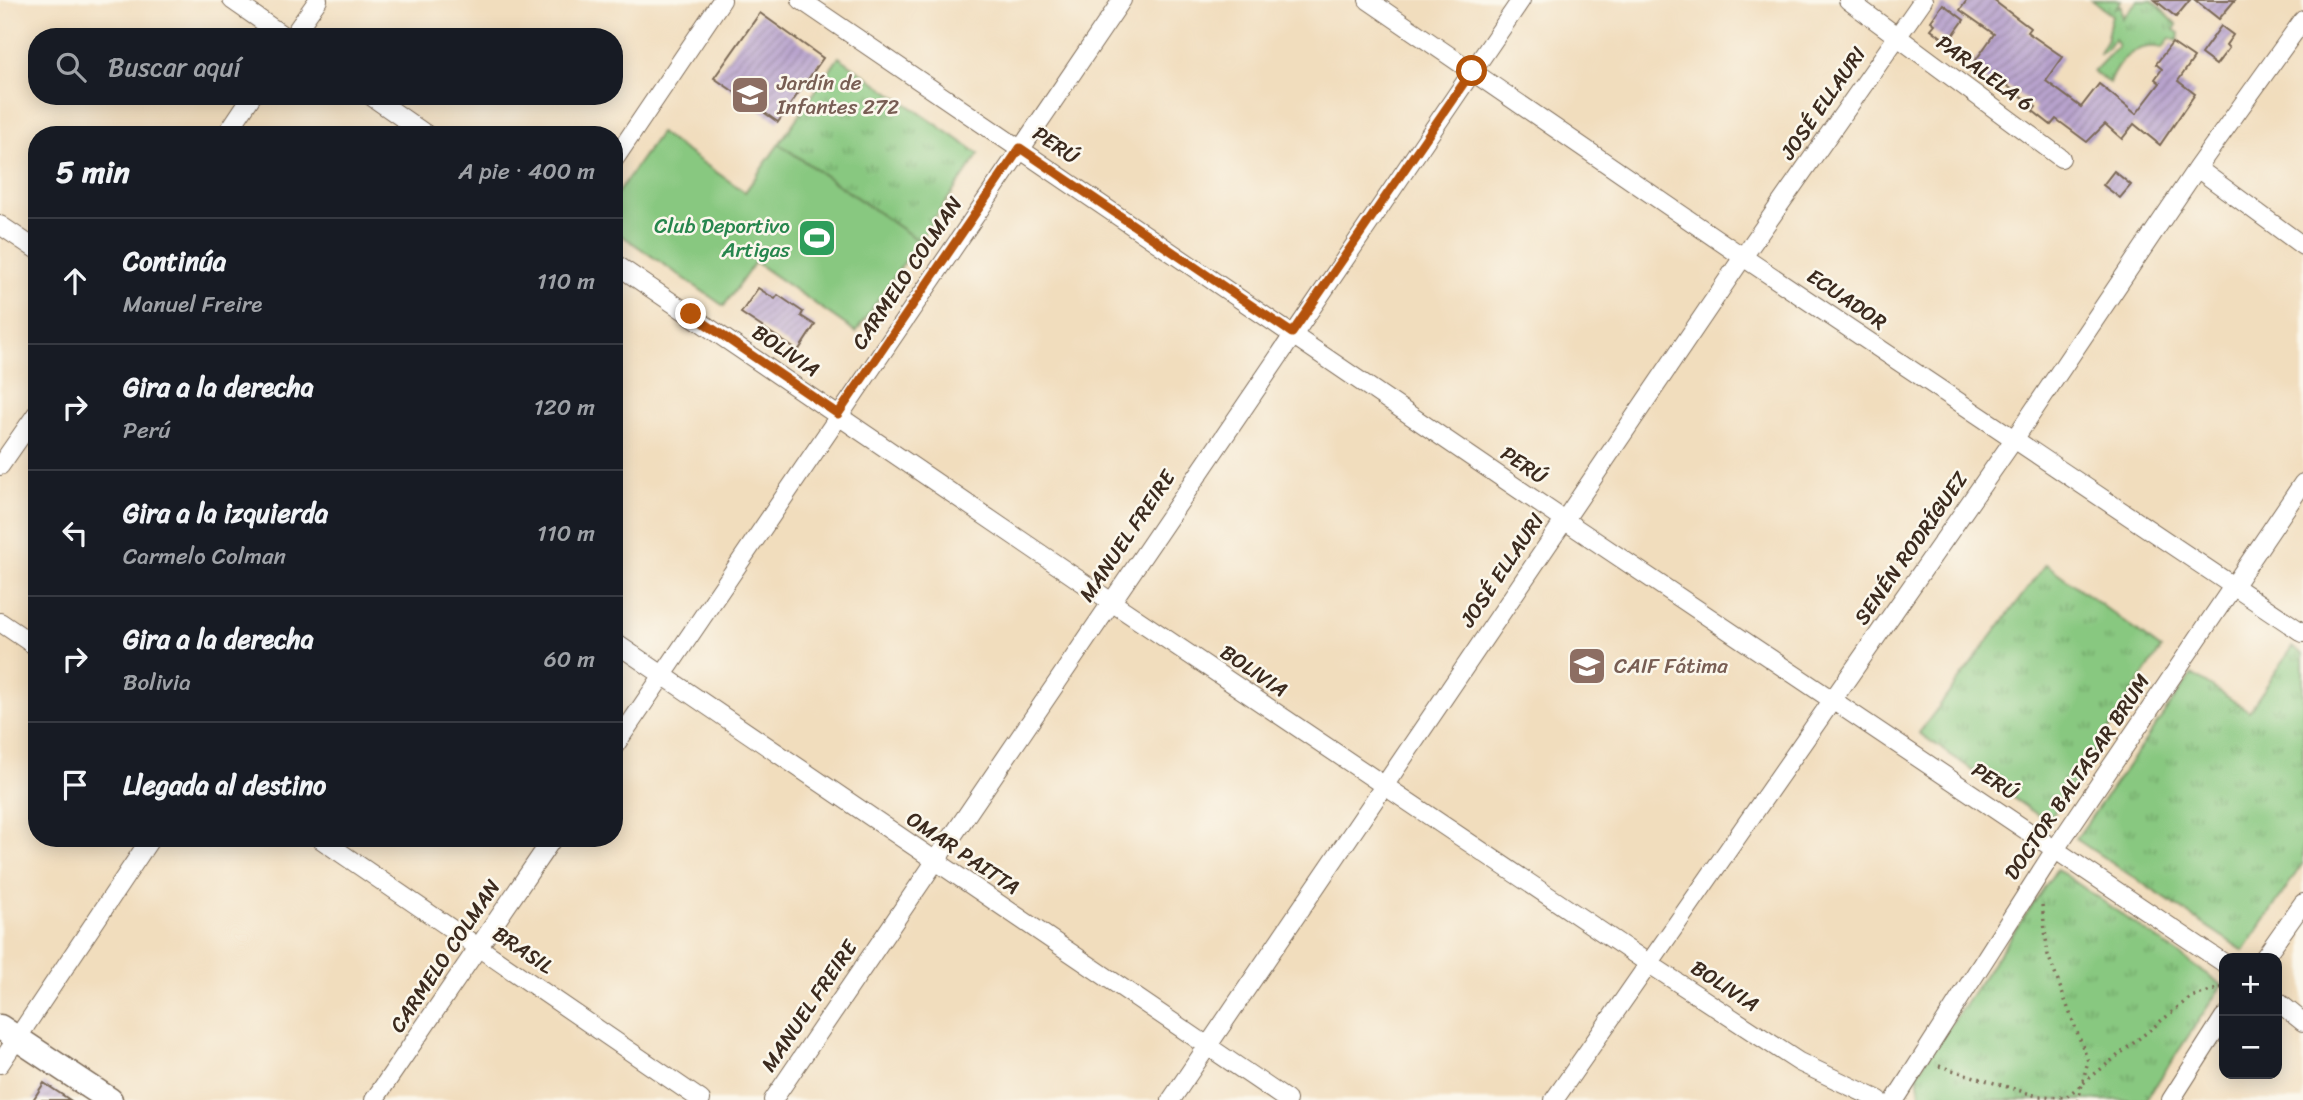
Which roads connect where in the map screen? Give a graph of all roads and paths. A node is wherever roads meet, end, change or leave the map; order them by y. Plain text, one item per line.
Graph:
1 (232, 0) edge
2 (318, 0) edge
3 (722, 0) edge
4 (801, 0) edge
5 (1122, 0) edge
6 (1368, 0) edge
7 (1521, 0) edge
8 (1848, 0) edge
9 (1923, 0) edge
10 (2303, 20) edge
11 (272, 28) edge
12 (298, 28) edge
13 (1897, 38) junction
14 (1472, 71) junction
15 (246, 105) edge
16 (385, 105) edge
17 (232, 126) edge
18 (414, 126) edge
19 (623, 147) edge
20 (1020, 148) junction
21 (2062, 158) dead end
22 (2197, 168) junction
23 (0, 225) edge
24 (28, 244) edge
25 (2303, 246) edge
26 (1742, 257) junction
27 (623, 269) edge
28 (1292, 333) junction
29 (838, 414) junction
30 (28, 426) edge
31 (2015, 438) junction
32 (0, 466) edge
33 (2303, 483) edge
34 (1563, 520) junction
35 (2232, 587) junction
36 (1110, 601) junction
37 (0, 622) edge
38 (2303, 633) edge
39 (28, 641) edge
40 (623, 648) edge
41 (663, 676) junction
42 (1832, 701) junction
43 (623, 734) edge
44 (1384, 786) junction
45 (144, 847) edge
46 (332, 847) edge
47 (547, 847) edge
48 (2056, 848) junction
49 (934, 862) junction
50 (2041, 897) dead end
51 (2303, 903) edge
52 (479, 947) junction
53 (2267, 953) edge
54 (2219, 960) edge
55 (1648, 963) junction
56 (2219, 989) edge
57 (2282, 1006) edge
58 (2303, 1022) edge
59 (2219, 1025) edge
60 (9, 1033) edge
61 (1209, 1046) junction
62 (0, 1065) edge
63 (1936, 1065) dead end
64 (2084, 1085) junction
65 (110, 1100) edge
66 (374, 1100) edge
67 (701, 1100) edge
68 (773, 1100) edge
69 (1171, 1100) edge
70 (1287, 1100) edge
71 (1554, 1100) edge
72 (1879, 1100) edge
73 (1895, 1100) edge
74 (2078, 1100) edge
75 (2171, 1100) edge

1 - 11 street
2 - 12 street
3 - 19 street
4 - 20 street, PERÚ
5 - 20 street, CARMELO COLMAN
6 - 14 street, ECUADOR
7 - 14 street, MANUEL FREIRE
8 - 13 street, PARALELA 6
9 - 13 street, JOSÉ ELLAURI
10 - 22 street, SENÉN RODRÍGUEZ
13 - 21 street, PARALELA 6
13 - 26 street, JOSÉ ELLAURI
14 - 26 street, ECUADOR
14 - 28 street, MANUEL FREIRE
15 - 17 street
16 - 18 street
20 - 28 street, PERÚ
20 - 29 street, CARMELO COLMAN
22 - 25 street
22 - 31 street, SENÉN RODRÍGUEZ
23 - 24 street
26 - 31 street, ECUADOR
26 - 34 street, JOSÉ ELLAURI
27 - 29 street, BOLIVIA
28 - 34 street, PERÚ
28 - 36 street, MANUEL FREIRE
29 - 36 street, BOLIVIA
29 - 41 street, CARMELO COLMAN
30 - 32 street
31 - 35 street, ECUADOR
31 - 42 street, SENÉN RODRÍGUEZ
33 - 35 street, DOCTOR BALTASAR BRUM
34 - 42 street, PERÚ
34 - 44 street, JOSÉ ELLAURI
35 - 38 street, ECUADOR
35 - 48 street, DOCTOR BALTASAR BRUM
36 - 44 street, BOLIVIA
36 - 49 street, MANUEL FREIRE
37 - 39 street
40 - 41 street, OMAR PAITTA
41 - 43 street, CARMELO COLMAN
41 - 49 street, OMAR PAITTA
42 - 48 street, PERÚ
42 - 55 street, SENÉN RODRÍGUEZ
44 - 55 street, BOLIVIA
44 - 61 street, JOSÉ ELLAURI
45 - 60 street
46 - 52 street, BRASIL
47 - 52 street, CARMELO COLMAN
48 - 54 street, PERÚ
48 - 73 street, DOCTOR BALTASAR BRUM
49 - 61 street, OMAR PAITTA
49 - 68 street, MANUEL FREIRE
50 - 64 path
51 - 53 street
52 - 66 street, CARMELO COLMAN
52 - 67 street, BRASIL
55 - 71 street, SENÉN RODRÍGUEZ
55 - 72 street, BOLIVIA
56 - 64 path
57 - 58 street
59 - 75 street
60 - 62 street
60 - 65 street
61 - 69 street, JOSÉ ELLAURI
61 - 70 street, OMAR PAITTA
63 - 64 path
64 - 74 path

